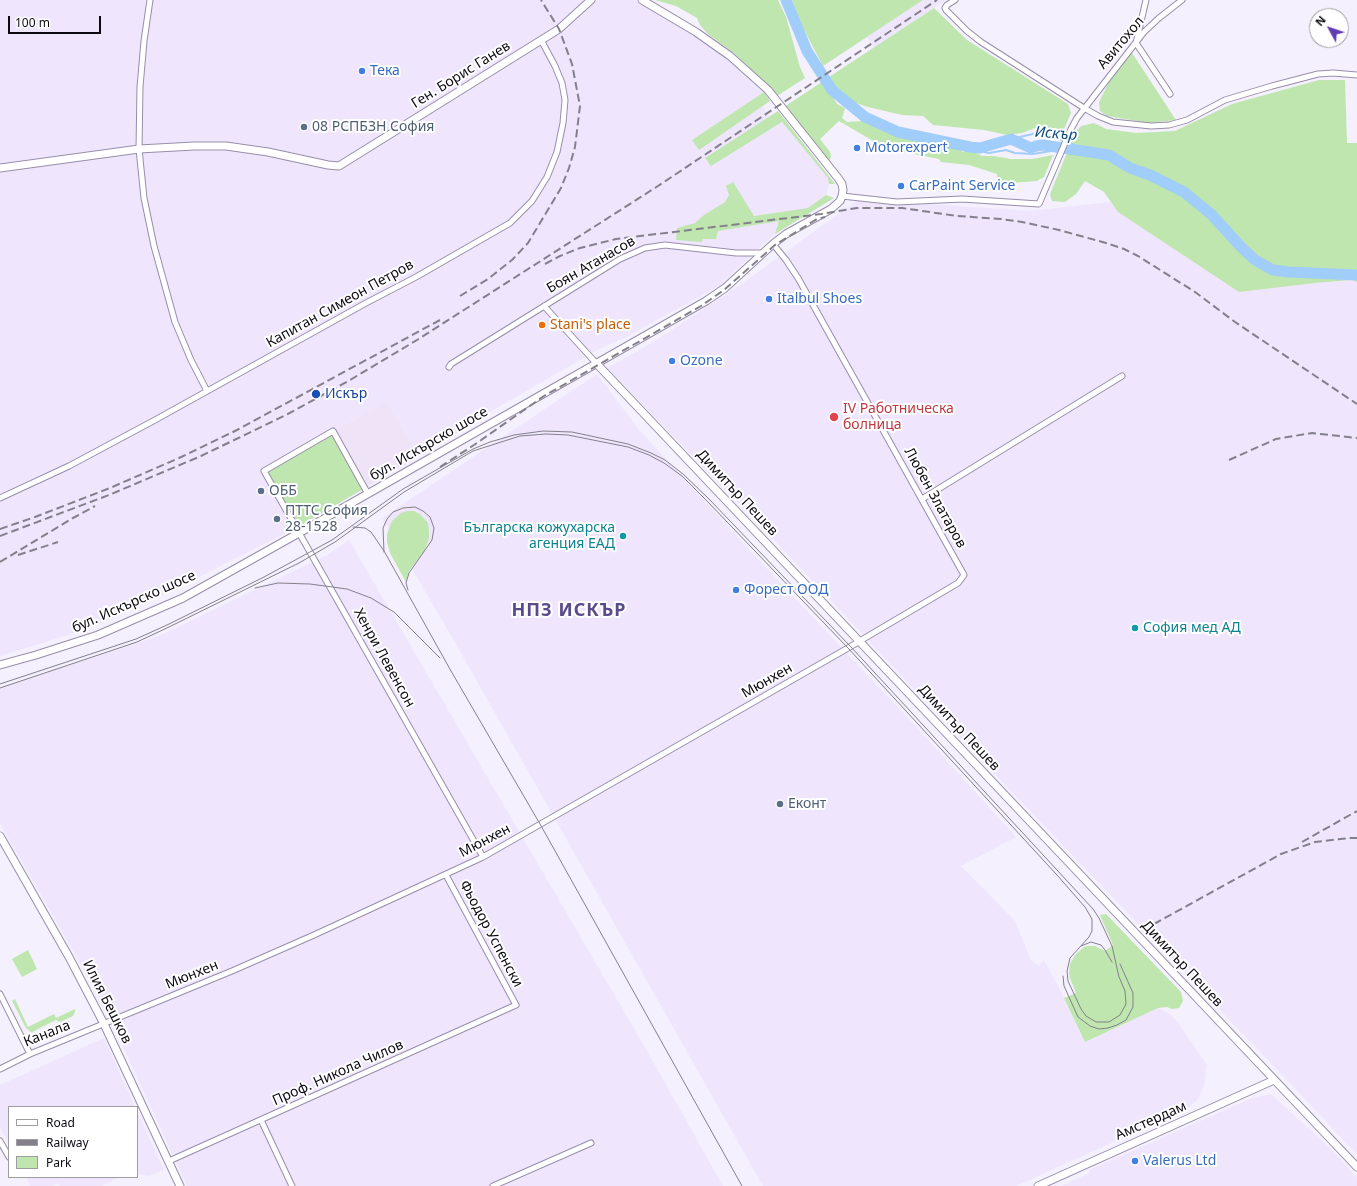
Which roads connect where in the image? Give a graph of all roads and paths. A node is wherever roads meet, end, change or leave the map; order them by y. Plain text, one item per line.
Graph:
1 (150, 0) edge
2 (591, 0) edge
3 (642, 0) edge
4 (955, 0) edge
5 (1146, 0) edge
6 (1182, 0) edge
7 (541, 40) junction
8 (1136, 43) junction
9 (1357, 75) edge
10 (1170, 94) dead end
11 (1084, 108) junction
12 (139, 148) junction
13 (0, 168) edge
14 (842, 196) junction
15 (773, 244) junction
16 (762, 253) junction
17 (544, 306) junction
18 (596, 363) junction
19 (449, 367) dead end
20 (1122, 376) dead end
21 (207, 391) junction
22 (368, 494) junction
23 (0, 498) edge
24 (922, 500) junction
25 (299, 533) junction
26 (859, 642) junction
27 (0, 665) edge
28 (1, 840) edge
29 (483, 857) junction
30 (446, 875) junction
31 (0, 994) edge
32 (516, 1005) joint
33 (104, 1024) junction
34 (30, 1054) junction
35 (0, 1069) edge
36 (1274, 1080) junction
37 (261, 1120) junction
38 (0, 1141) edge
39 (591, 1143) dead end
40 (8, 1155) edge
41 (169, 1161) junction
42 (1357, 1167) edge
43 (180, 1186) edge
44 (292, 1186) edge
45 (493, 1186) edge
46 (1038, 1186) edge

1 - 12 street
2 - 7 street, Ген. Борис Ганев
3 - 14 street
4 - 11 street
5 - 8 street
6 - 8 street, Авитохол
7 - 12 street, Ген. Борис Ганев
7 - 21 street, Капитан Симеон Петров
8 - 10 street
8 - 11 street, Авитохол
9 - 11 street
11 - 14 street, Авитохол
12 - 13 street
12 - 21 street
14 - 15 street, бул. Искърско шосе
15 - 16 street, бул. Искърско шосе
15 - 24 street, Любен Златаров
16 - 17 street, Боян Атанасов
16 - 18 street, бул. Искърско шосе
17 - 18 street, Димитър Пешев
17 - 19 street, Боян Атанасов
18 - 22 street, бул. Искърско шосе
18 - 26 street, Димитър Пешев
20 - 24 street
21 - 23 street, Капитан Симеон Петров
22 - 25 street, бул. Искърско шосе
22 - 25 street, Хенри Левенсон
24 - 26 street, Любен Златаров
25 - 27 street, бул. Искърско шосе
25 - 29 street, Хенри Левенсон
26 - 29 street, Мюнхен
26 - 36 street, Димитър Пешев
28 - 33 street, Илия Бешков
29 - 30 street, Мюнхен
30 - 32 street, Фьодор Успенски
30 - 33 street, Мюнхен
31 - 34 street
32 - 37 street, Проф. Никола Чилов
33 - 34 street, Канала
33 - 41 street, Илия Бешков
34 - 35 street, Канала
36 - 42 street, Димитър Пешев
36 - 46 street, Амстердам
37 - 41 street, Проф. Никола Чилов
37 - 44 street
38 - 40 street
39 - 45 street
41 - 43 street, Илия Бешков

